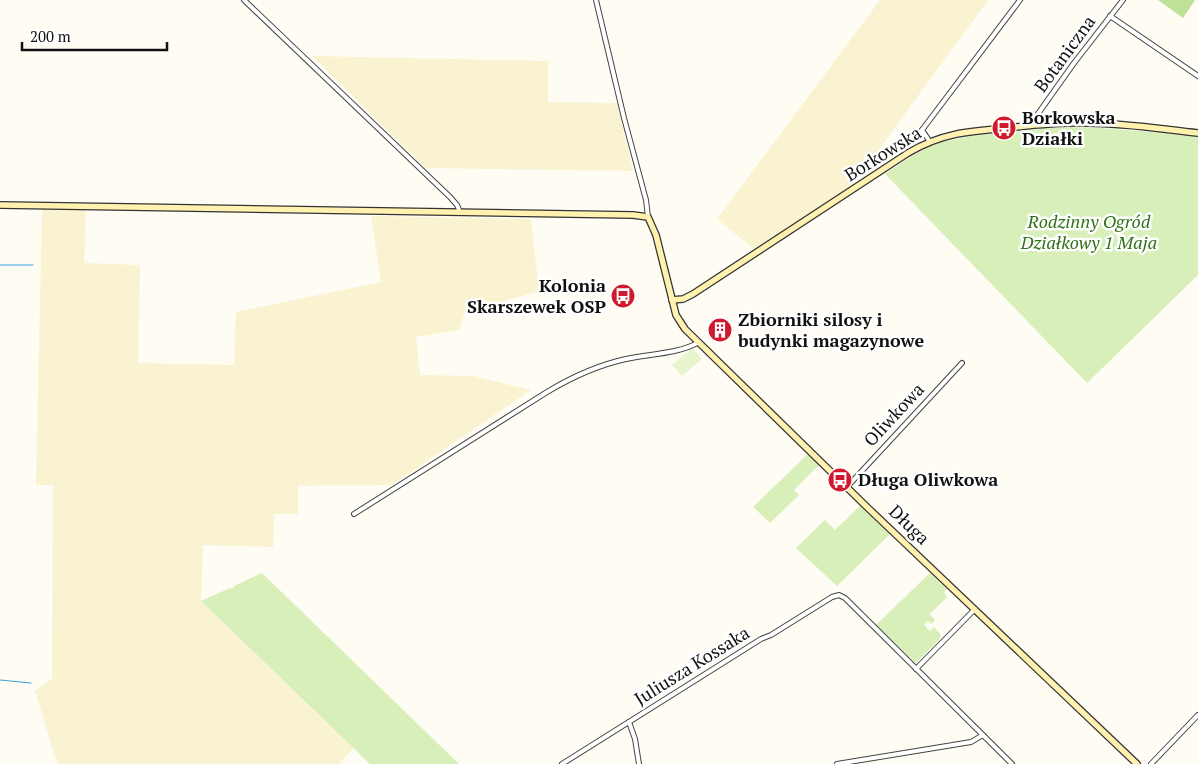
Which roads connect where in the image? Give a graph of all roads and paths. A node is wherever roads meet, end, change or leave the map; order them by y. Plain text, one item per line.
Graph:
1 (244, 0) edge
2 (596, 0) edge
3 (1020, 0) edge
4 (1123, 0) edge
5 (1110, 16) junction
6 (1198, 76) edge
7 (1030, 126) junction
8 (922, 130) junction
9 (1198, 134) edge
10 (914, 141) dead end
11 (930, 142) junction
12 (0, 205) edge
13 (460, 212) junction
14 (648, 217) junction
15 (672, 300) junction
16 (699, 342) junction
17 (962, 363) dead end
18 (847, 487) junction
19 (354, 514) dead end
20 (975, 609) junction
21 (916, 669) junction
22 (1198, 715) edge
23 (629, 722) junction
24 (983, 735) junction
25 (562, 764) edge
26 (639, 764) edge
27 (837, 764) edge
28 (1012, 764) edge
29 (1137, 764) edge
30 (1150, 764) edge

1 - 13 street
2 - 14 street
3 - 8 street
4 - 5 street, Botaniczna
5 - 6 street
5 - 7 street, Botaniczna
7 - 9 street, Borkowska
7 - 11 street, Borkowska
8 - 10 street
8 - 11 street
11 - 15 street, Borkowska
12 - 13 street
13 - 14 street
14 - 15 street, Długa
15 - 16 street, Długa
16 - 18 street, Długa
16 - 19 street
17 - 18 street, Oliwkowa
18 - 20 street, Długa
20 - 21 street
20 - 29 street, Długa
21 - 23 street, Juliusza Kossaka
21 - 24 street
22 - 30 street
23 - 25 street, Juliusza Kossaka
23 - 26 street
24 - 27 street
24 - 28 street

